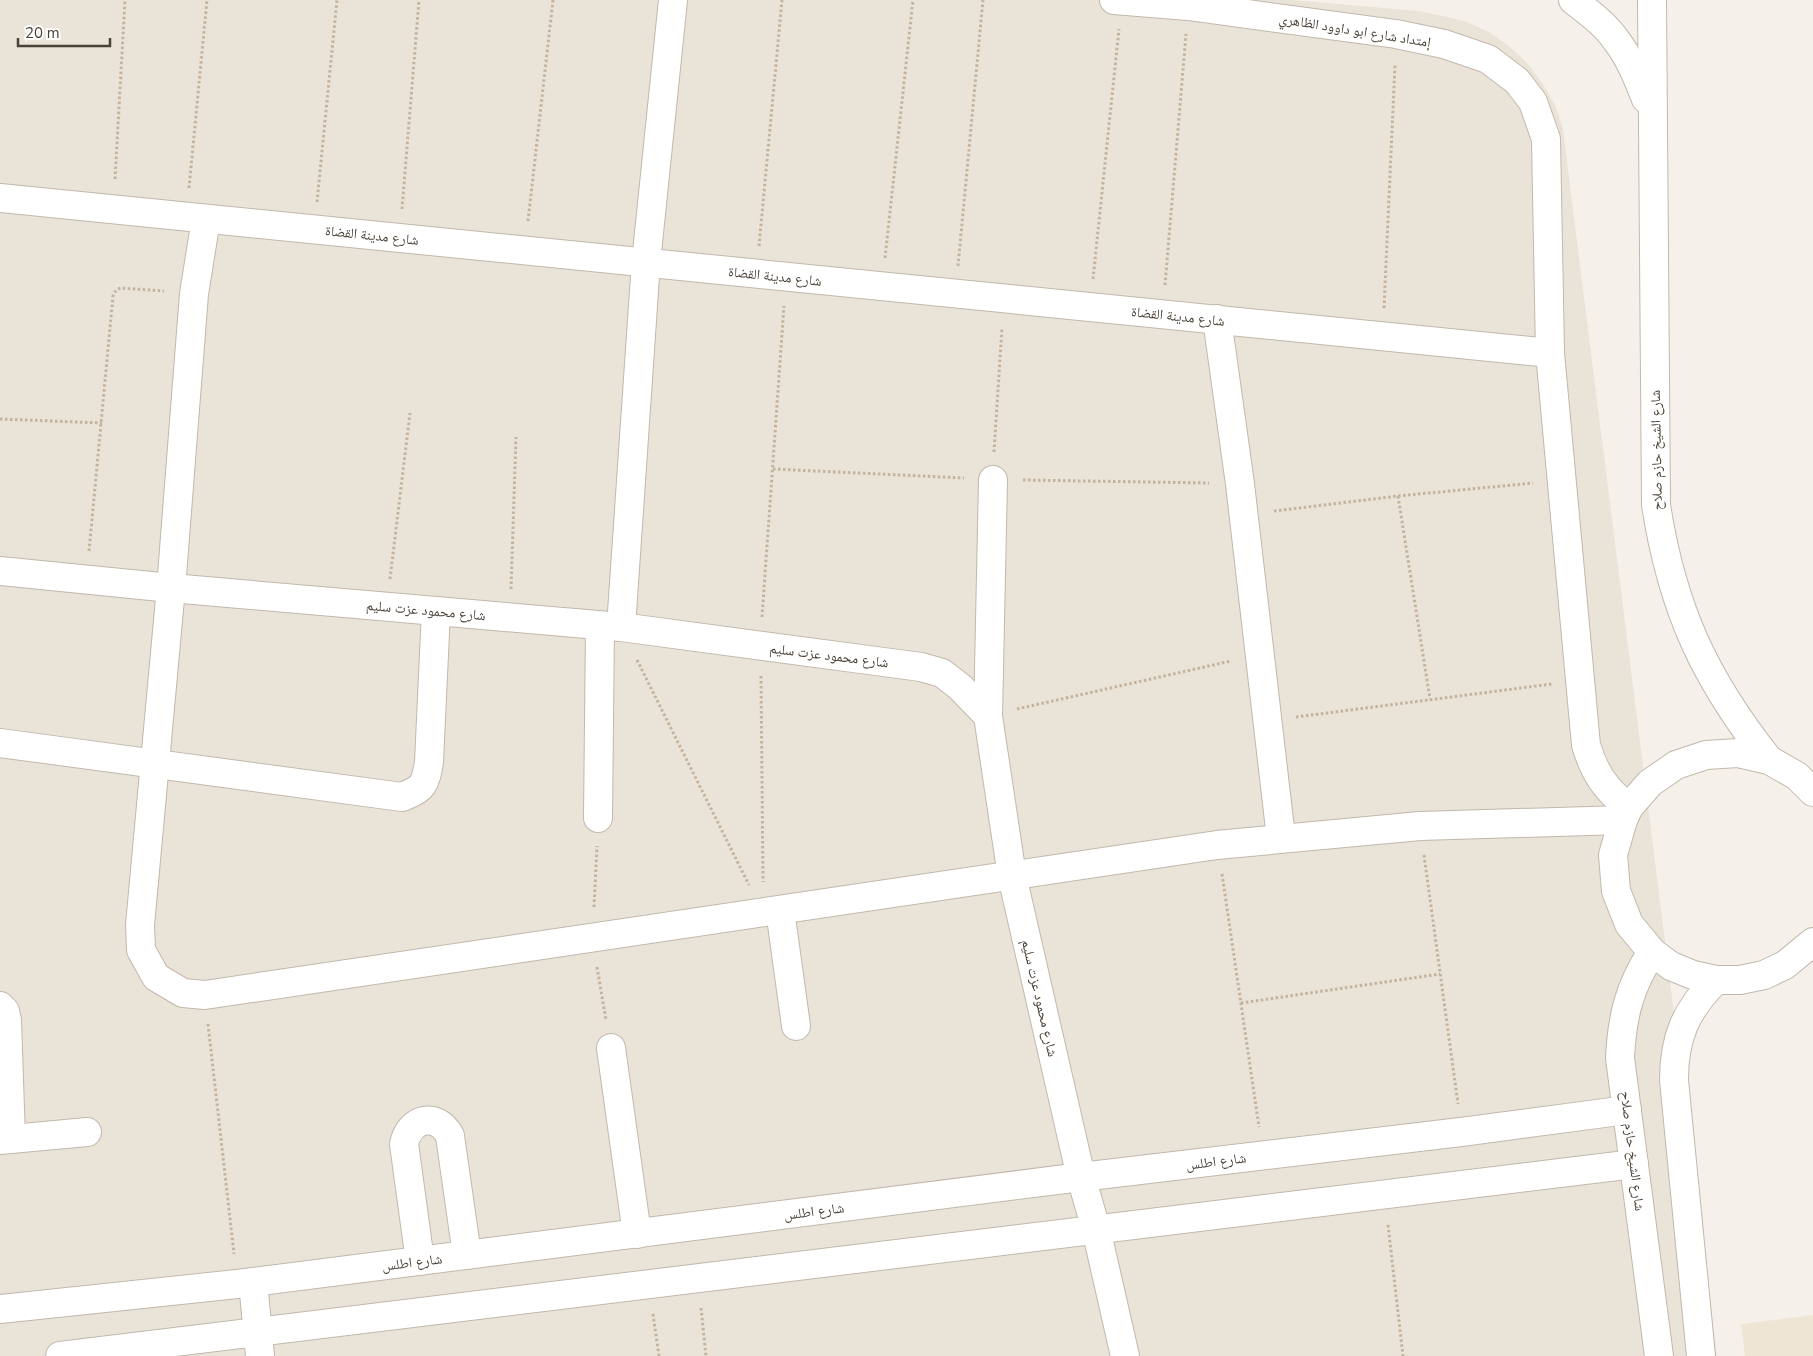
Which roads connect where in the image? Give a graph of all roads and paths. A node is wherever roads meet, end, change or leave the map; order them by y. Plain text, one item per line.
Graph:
1 (125, 0) edge
2 (207, 0) edge
3 (336, 0) edge
4 (419, 0) edge
5 (553, 0) edge
6 (673, 0) edge
7 (782, 0) edge
8 (913, 0) edge
9 (983, 0) edge
10 (1118, 0) edge
11 (1573, 0) edge
12 (1652, 0) edge
13 (1188, 6) junction
14 (1396, 34) junction
15 (1652, 112) junction
16 (0, 198) edge
17 (113, 210) junction
18 (196, 218) junction
19 (314, 230) junction
20 (399, 238) junction
21 (525, 251) junction
22 (646, 262) junction
23 (756, 274) junction
24 (786, 277) junction
25 (881, 286) junction
26 (194, 294) junction
27 (955, 294) junction
28 (1004, 298) junction
29 (1090, 307) junction
30 (1162, 314) junction
31 (1217, 319) junction
32 (1383, 336) junction
33 (1550, 353) junction
34 (410, 413) dead end
35 (0, 419) edge
36 (102, 423) junction
37 (516, 437) dead end
38 (773, 469) junction
39 (993, 480) junction
40 (1561, 481) junction
41 (1240, 484) junction
42 (1398, 496) junction
43 (1243, 514) junction
44 (0, 571) edge
45 (86, 580) junction
46 (171, 588) junction
47 (387, 607) junction
48 (436, 611) junction
49 (511, 618) junction
50 (610, 626) junction
51 (760, 646) junction
52 (1260, 654) junction
53 (1580, 680) junction
54 (1430, 699) junction
55 (988, 716) junction
56 (1269, 721) junction
57 (0, 743) edge
58 (1769, 760) junction
59 (156, 764) junction
60 (1813, 792) edge
61 (1626, 814) junction
62 (598, 818) joint
63 (1420, 826) junction
64 (1281, 838) junction
65 (1217, 845) junction
66 (1012, 876) junction
67 (772, 911) junction
68 (592, 938) junction
69 (1813, 942) edge
70 (1652, 952) junction
71 (1813, 961) edge
72 (1785, 965) junction
73 (1440, 974) junction
74 (1716, 980) junction
75 (205, 995) junction
76 (1240, 1003) junction
77 (0, 1006) edge
78 (796, 1026) dead end
79 (611, 1048) joint
80 (1627, 1110) junction
81 (86, 1132) dead end
82 (1462, 1132) junction
83 (5, 1139) edge
84 (1263, 1155) junction
85 (1634, 1164) junction
86 (1081, 1177) junction
87 (1384, 1194) junction
88 (1096, 1229) junction
89 (637, 1234) junction
90 (468, 1255) junction
91 (420, 1261) junction
92 (697, 1278) junction
93 (245, 1283) junction
94 (649, 1284) junction
95 (0, 1309) edge
96 (259, 1344) edge
97 (60, 1356) edge
98 (659, 1356) edge
99 (706, 1356) edge
100 (1125, 1356) edge
101 (1403, 1356) edge
102 (1659, 1356) edge
103 (1701, 1356) edge

1 - 17 path
2 - 18 path
3 - 19 path
4 - 20 path
5 - 21 path
6 - 22 street
7 - 23 path
8 - 25 path
9 - 27 path
10 - 13 street, إمتداد شارع ابو داوود الظاهري
10 - 29 path
11 - 15 street
12 - 15 street, شارع الشيخ حازم صلاح
13 - 14 street, إمتداد شارع ابو داوود الظاهري
13 - 30 path
14 - 32 path
14 - 33 street, إمتداد شارع ابو داوود الظاهري
15 - 58 street, شارع الشيخ حازم صلاح
16 - 17 street, شارع مدينة القضاة
17 - 18 street, شارع مدينة القضاة
18 - 19 street, شارع مدينة القضاة
18 - 26 street
19 - 20 street, شارع مدينة القضاة
20 - 21 street, شارع مدينة القضاة
21 - 22 street, شارع مدينة القضاة
22 - 23 street, شارع مدينة القضاة
22 - 50 street
23 - 24 street, شارع مدينة القضاة
24 - 25 street, شارع مدينة القضاة
24 - 38 path
25 - 27 street, شارع مدينة القضاة
26 - 36 path
26 - 46 street
27 - 28 street, شارع مدينة القضاة
28 - 29 street, شارع مدينة القضاة
28 - 39 path
29 - 30 street, شارع مدينة القضاة
30 - 31 street, شارع مدينة القضاة
31 - 32 street, شارع مدينة القضاة
31 - 41 street
32 - 33 street, شارع مدينة القضاة
33 - 40 street
34 - 47 path
35 - 36 path
36 - 45 path
37 - 49 path
38 - 39 path
38 - 51 path
39 - 41 path
39 - 55 street
40 - 42 path
40 - 53 street
41 - 43 street
42 - 43 path
42 - 54 path
43 - 52 street
44 - 45 street, شارع محمود عزت سليم
45 - 46 street, شارع محمود عزت سليم
46 - 47 street, شارع محمود عزت سليم
46 - 59 street
47 - 48 street, شارع محمود عزت سليم
48 - 49 street, شارع محمود عزت سليم
48 - 59 street
49 - 50 street, شارع محمود عزت سليم
50 - 51 street, شارع محمود عزت سليم
50 - 62 street
50 - 67 path
51 - 55 street, شارع محمود عزت سليم
51 - 67 path
52 - 55 path
52 - 56 street
53 - 54 path
53 - 61 street
54 - 56 path
55 - 66 street, شارع محمود عزت سليم
56 - 64 street
57 - 59 street
58 - 60 street
58 - 61 street
59 - 75 street
61 - 63 street
61 - 70 street
62 - 68 path
63 - 64 street
63 - 73 path
64 - 65 street
65 - 66 street
65 - 76 path
66 - 67 street
66 - 86 street, شارع محمود عزت سليم
67 - 68 street
67 - 78 street
68 - 75 street
68 - 79 path
69 - 72 street
70 - 74 street
70 - 80 street, شارع الشيخ حازم صلاح
71 - 72 street
72 - 74 street
73 - 76 path
73 - 82 path
74 - 103 street
75 - 93 path
76 - 84 path
77 - 83 street
79 - 89 street
80 - 82 street, شارع اطلس
80 - 85 street, شارع الشيخ حازم صلاح
81 - 83 street
82 - 84 street, شارع اطلس
84 - 86 street, شارع اطلس
85 - 87 street
85 - 102 street, شارع الشيخ حازم صلاح
86 - 88 street, شارع محمود عزت سليم
86 - 89 street, شارع اطلس
87 - 88 street
87 - 101 path
88 - 92 street
88 - 100 street, شارع محمود عزت سليم
89 - 90 street, شارع اطلس
90 - 91 street, شارع اطلس
90 - 91 street
91 - 93 street, شارع اطلس
92 - 94 street
92 - 99 path
93 - 95 street, شارع اطلس
93 - 96 street
94 - 96 street
94 - 98 path
96 - 97 street

